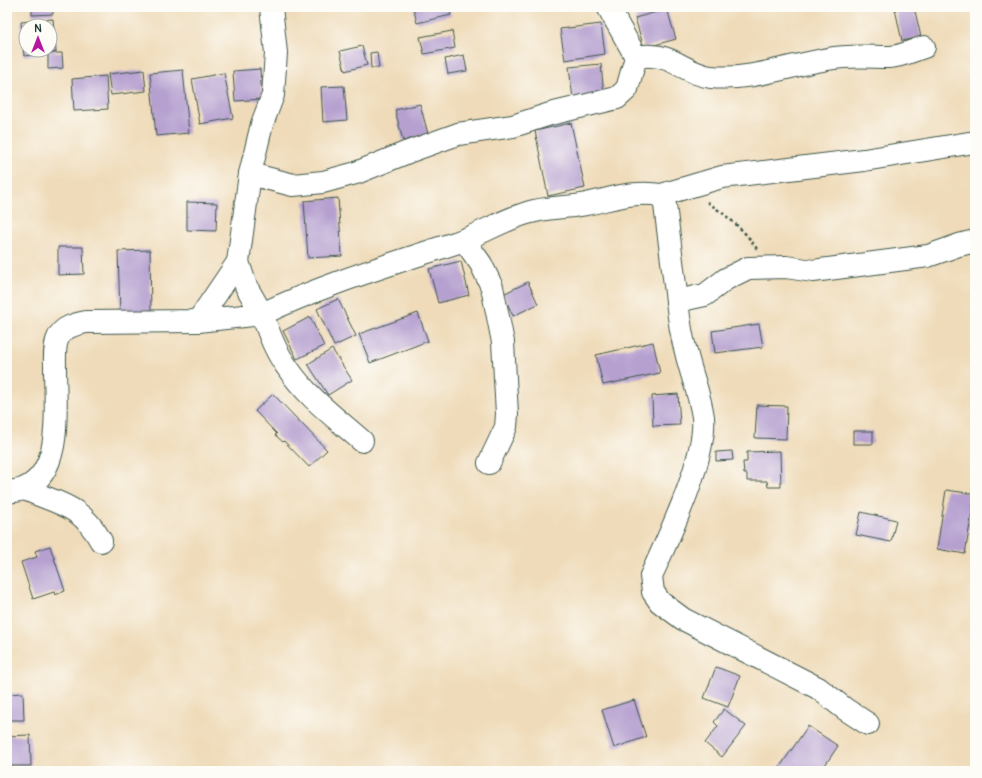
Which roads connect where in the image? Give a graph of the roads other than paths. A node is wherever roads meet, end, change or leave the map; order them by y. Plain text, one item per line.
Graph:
1 (271, 7) edge
2 (608, 7) edge
3 (924, 47) dead end
4 (636, 57) junction
5 (975, 142) edge
6 (250, 174) junction
7 (662, 195) junction
8 (464, 240) junction
9 (975, 241) edge
10 (238, 262) junction
11 (677, 301) junction
12 (262, 314) junction
13 (198, 321) junction
14 (362, 441) dead end
15 (489, 463) dead end
16 (16, 490) edge
17 (101, 541) dead end
18 (868, 724) dead end

1 - 6 street
2 - 4 street
3 - 4 street
4 - 6 street
5 - 7 street
6 - 10 street
7 - 8 street
7 - 11 street
8 - 12 street
8 - 15 street
9 - 11 street
10 - 12 street
10 - 13 street
11 - 18 street
12 - 13 street
12 - 14 street
13 - 16 street
16 - 17 street

